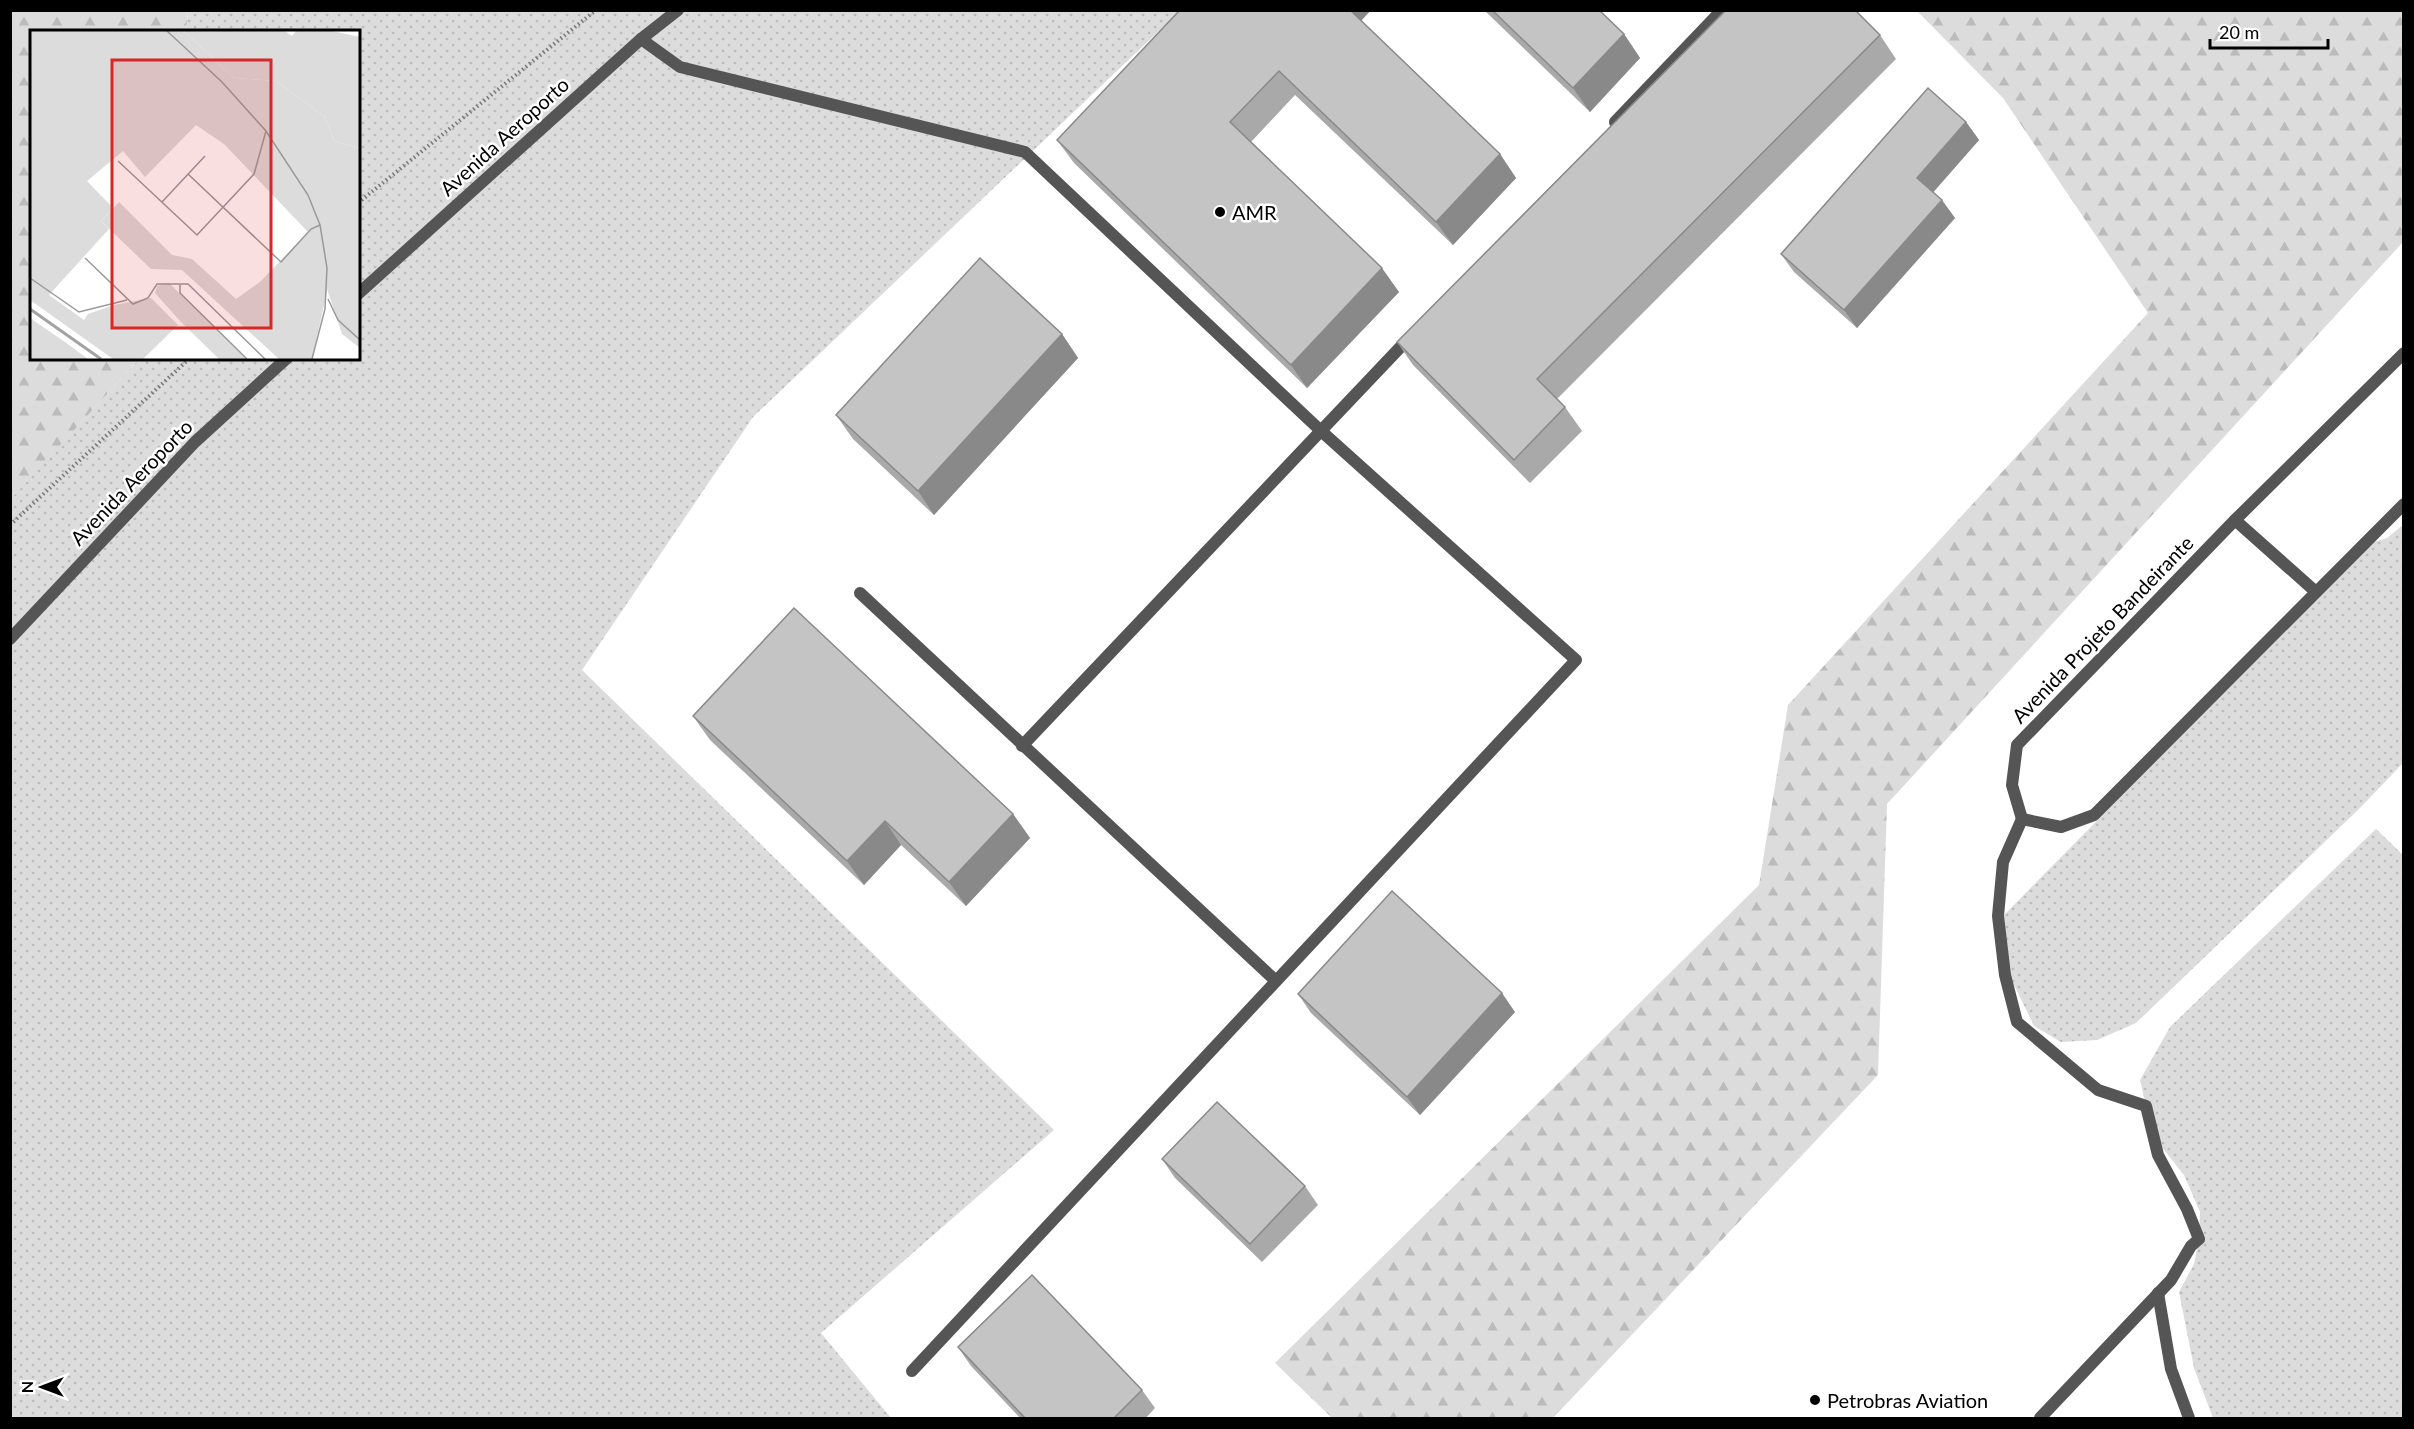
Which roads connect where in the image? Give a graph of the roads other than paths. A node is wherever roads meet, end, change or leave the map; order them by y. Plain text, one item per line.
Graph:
1 (678, 10) edge
2 (1722, 10) edge
3 (641, 39) junction
4 (1607, 130) edge
5 (360, 292) edge
6 (1419, 328) edge
7 (2403, 353) edge
8 (285, 360) edge
9 (1320, 430) junction
10 (2403, 504) edge
11 (2235, 520) junction
12 (2316, 592) junction
13 (860, 593) dead end
14 (10, 639) edge
15 (1022, 746) junction
16 (2022, 819) junction
17 (1276, 981) junction
18 (2158, 1293) junction
19 (912, 1371) dead end
20 (2040, 1419) edge
21 (2189, 1419) edge

1 - 3 lane, Avenida Aeroporto
2 - 4 lane
3 - 5 lane, Avenida Aeroporto
3 - 9 lane
6 - 9 lane
7 - 11 lane, Avenida Projeto Bandeirante
8 - 14 lane, Avenida Aeroporto
9 - 15 lane
9 - 17 lane
10 - 12 lane
11 - 12 lane
11 - 16 lane, Avenida Projeto Bandeirante
12 - 16 lane
13 - 15 lane
15 - 17 lane
16 - 18 lane
17 - 19 lane
18 - 20 lane
18 - 21 lane

